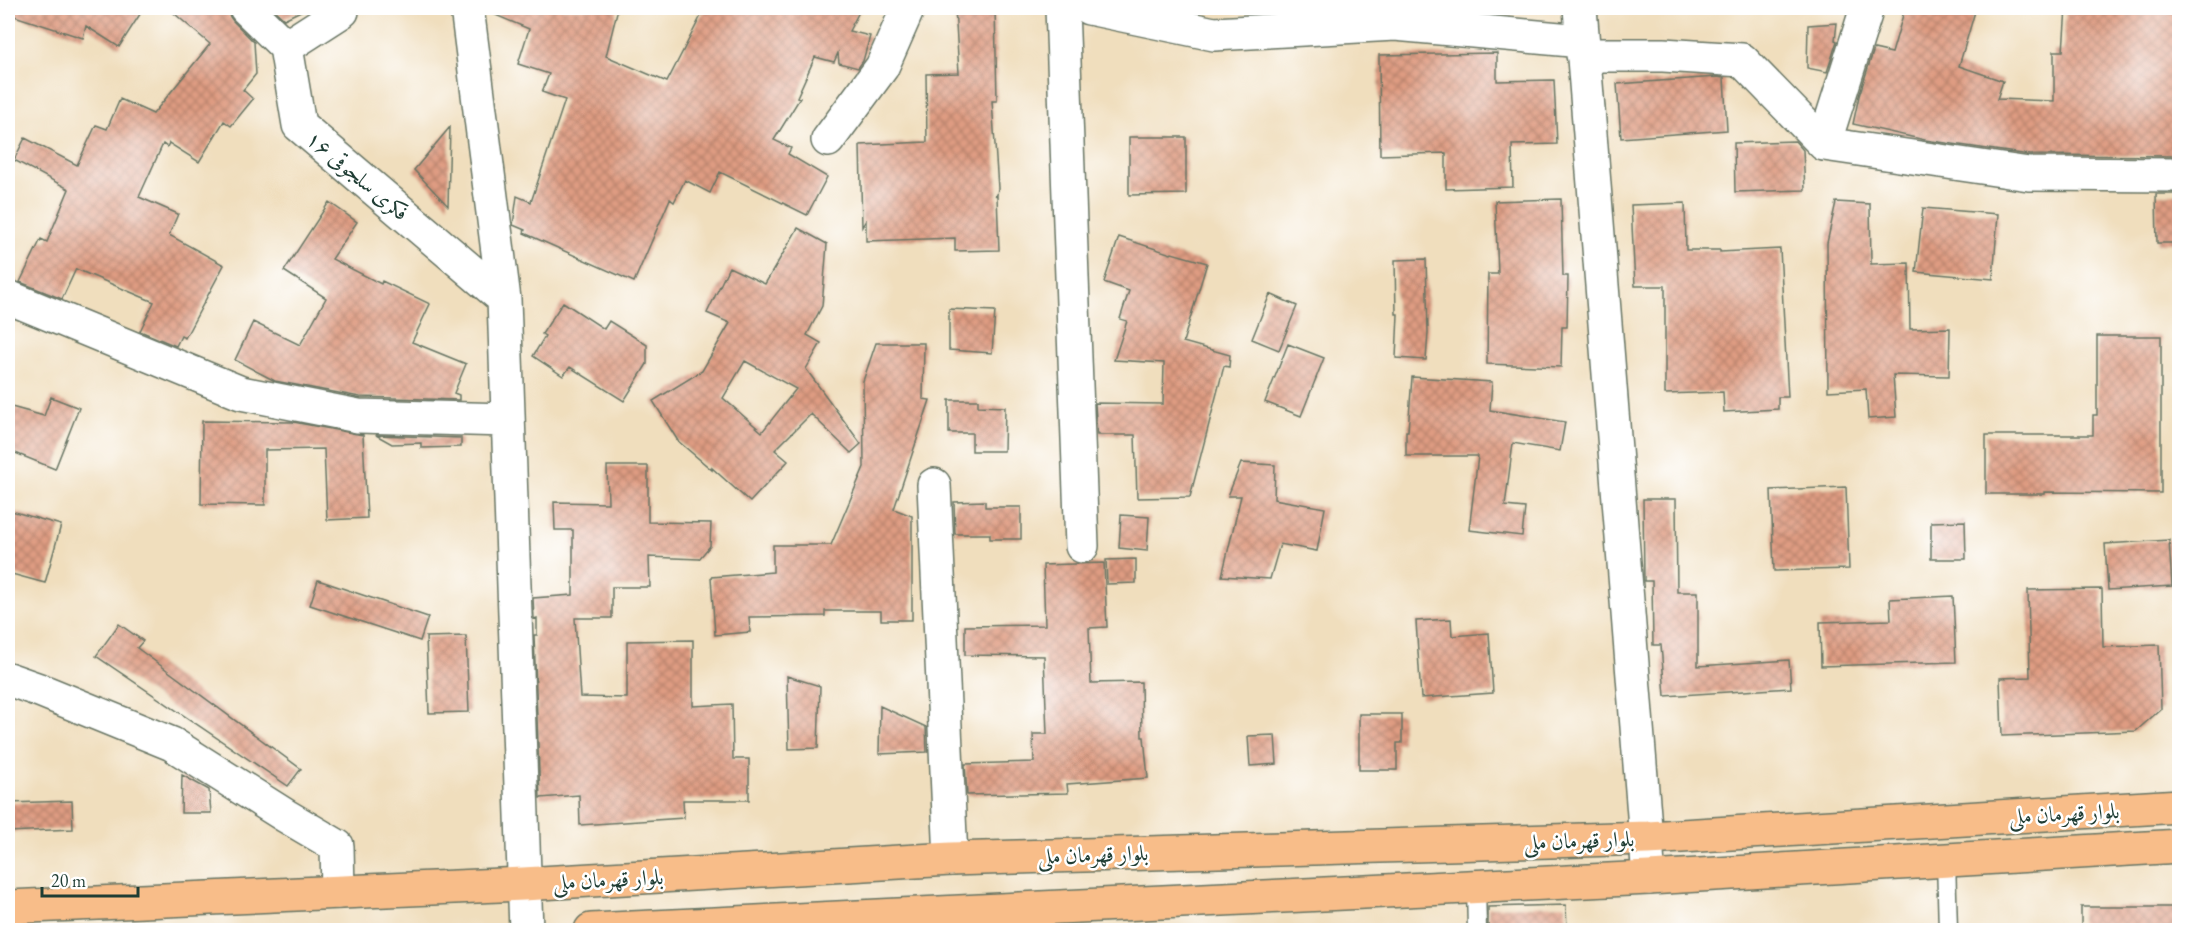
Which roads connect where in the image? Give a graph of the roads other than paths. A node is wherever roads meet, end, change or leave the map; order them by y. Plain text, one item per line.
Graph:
1 (246, 8) edge
2 (342, 8) edge
3 (467, 8) edge
4 (908, 8) edge
5 (1062, 8) edge
6 (1089, 8) edge
7 (1580, 8) edge
8 (1867, 8) edge
9 (285, 47) junction
10 (1582, 48) junction
11 (828, 140) dead end
12 (1824, 144) junction
13 (2180, 175) edge
14 (8, 297) edge
15 (504, 299) junction
16 (507, 420) junction
17 (934, 485) dead end
18 (1082, 546) dead end
19 (8, 679) edge
20 (2180, 806) edge
21 (1648, 838) junction
22 (2180, 846) edge
23 (951, 859) junction
24 (1946, 860) junction
25 (1649, 878) junction
26 (524, 884) junction
27 (1476, 886) junction
28 (338, 892) junction
29 (8, 907) edge
30 (526, 930) edge
31 (591, 930) edge
32 (1477, 930) edge
33 (1948, 930) edge

1 - 9 street
2 - 9 street
3 - 15 street
4 - 11 street
5 - 18 street
6 - 10 street
7 - 10 street
8 - 12 street
9 - 15 street, فکری سلجوقی ۱۶
10 - 12 street
10 - 21 street
12 - 13 street
14 - 16 street
15 - 16 street
16 - 26 street
17 - 23 street
19 - 28 street
20 - 21 highway, بلوار قهرمان ملی
21 - 23 highway, بلوار قهرمان ملی
21 - 25 street
22 - 24 highway, بلوار قهرمان ملی
23 - 26 highway, بلوار قهرمان ملی
24 - 25 highway, بلوار قهرمان ملی
24 - 33 lane
25 - 27 highway, بلوار قهرمان ملی
26 - 28 highway, بلوار قهرمان ملی
26 - 30 street
27 - 31 highway, بلوار قهرمان ملی
27 - 32 lane
28 - 29 highway, بلوار قهرمان ملی

